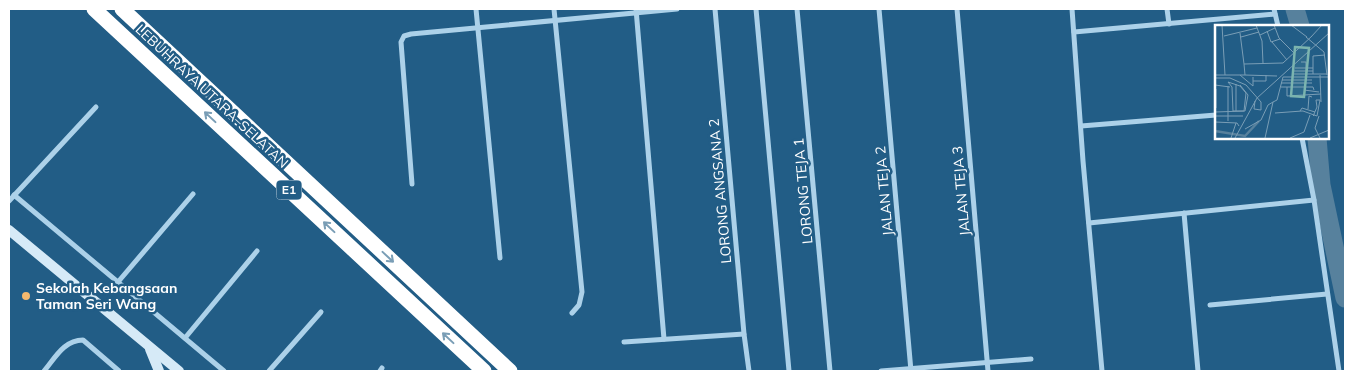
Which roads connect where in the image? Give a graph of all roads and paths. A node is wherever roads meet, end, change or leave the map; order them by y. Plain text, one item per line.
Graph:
1 (94, 9) edge
2 (122, 9) edge
3 (476, 9) edge
4 (554, 9) edge
5 (677, 9) edge
6 (715, 9) edge
7 (756, 9) edge
8 (798, 9) edge
9 (879, 9) edge
10 (957, 9) edge
11 (1072, 9) edge
12 (1167, 9) edge
13 (636, 11) edge
14 (1274, 11) edge
15 (555, 20) junction
16 (1169, 24) junction
17 (1278, 25) edge
18 (478, 27) junction
19 (1074, 32) junction
20 (96, 107) dead end
21 (1215, 115) edge
22 (1081, 126) junction
23 (1302, 139) edge
24 (412, 184) dead end
25 (193, 194) dead end
26 (14, 195) junction
27 (1314, 200) junction
28 (9, 201) edge
29 (1184, 213) junction
30 (1089, 223) junction
31 (9, 230) edge
32 (257, 251) dead end
33 (500, 258) dead end
34 (118, 282) junction
35 (1327, 294) junction
36 (1210, 305) dead end
37 (321, 312) dead end
38 (572, 313) dead end
39 (744, 334) junction
40 (185, 338) junction
41 (664, 339) junction
42 (624, 342) dead end
43 (149, 347) junction
44 (1031, 359) dead end
45 (988, 363) junction
46 (911, 370) edge
47 (44, 371) edge
48 (119, 371) edge
49 (159, 371) edge
50 (179, 371) edge
51 (224, 371) edge
52 (269, 371) edge
53 (484, 371) edge
54 (510, 371) edge
55 (749, 371) edge
56 (789, 371) edge
57 (830, 371) edge
58 (881, 371) edge
59 (988, 371) edge
60 (1102, 371) edge
61 (1198, 371) edge
62 (1338, 371) edge

53 -> 1 highway, LEBUHRAYA UTARA–SELATAN / E1
2 -> 54 highway, LEBUHRAYA UTARA–SELATAN / E1
3 - 18 street
4 - 15 street
5 - 13 street
6 - 39 street, LORONG ANGSANA 2
7 - 56 street
8 - 57 street, LORONG TEJA 1
9 - 46 street, JALAN TEJA 2
10 - 45 street, JALAN TEJA 3
11 - 19 street
12 - 16 street
13 - 15 street
13 - 41 street
14 - 16 street
14 - 17 street
15 - 18 street
15 - 38 street
16 - 19 street
18 - 24 street
18 - 33 street
19 - 22 street
20 - 26 street
21 - 22 street
22 - 30 street
23 - 27 street
25 - 34 street
26 - 28 street
26 - 34 street
27 - 29 street
27 - 35 street
29 - 30 street
29 - 61 street
30 - 60 street
31 - 43 main road
32 - 40 street
34 - 40 street
35 - 36 street
35 - 62 street
37 - 52 street
39 - 41 street
39 - 55 street, LORONG ANGSANA 2
40 - 51 street
41 - 42 street
43 - 49 main road
43 - 50 main road
44 - 45 street
45 - 46 street
45 - 59 street, JALAN TEJA 3
46 - 58 street
47 - 48 street

